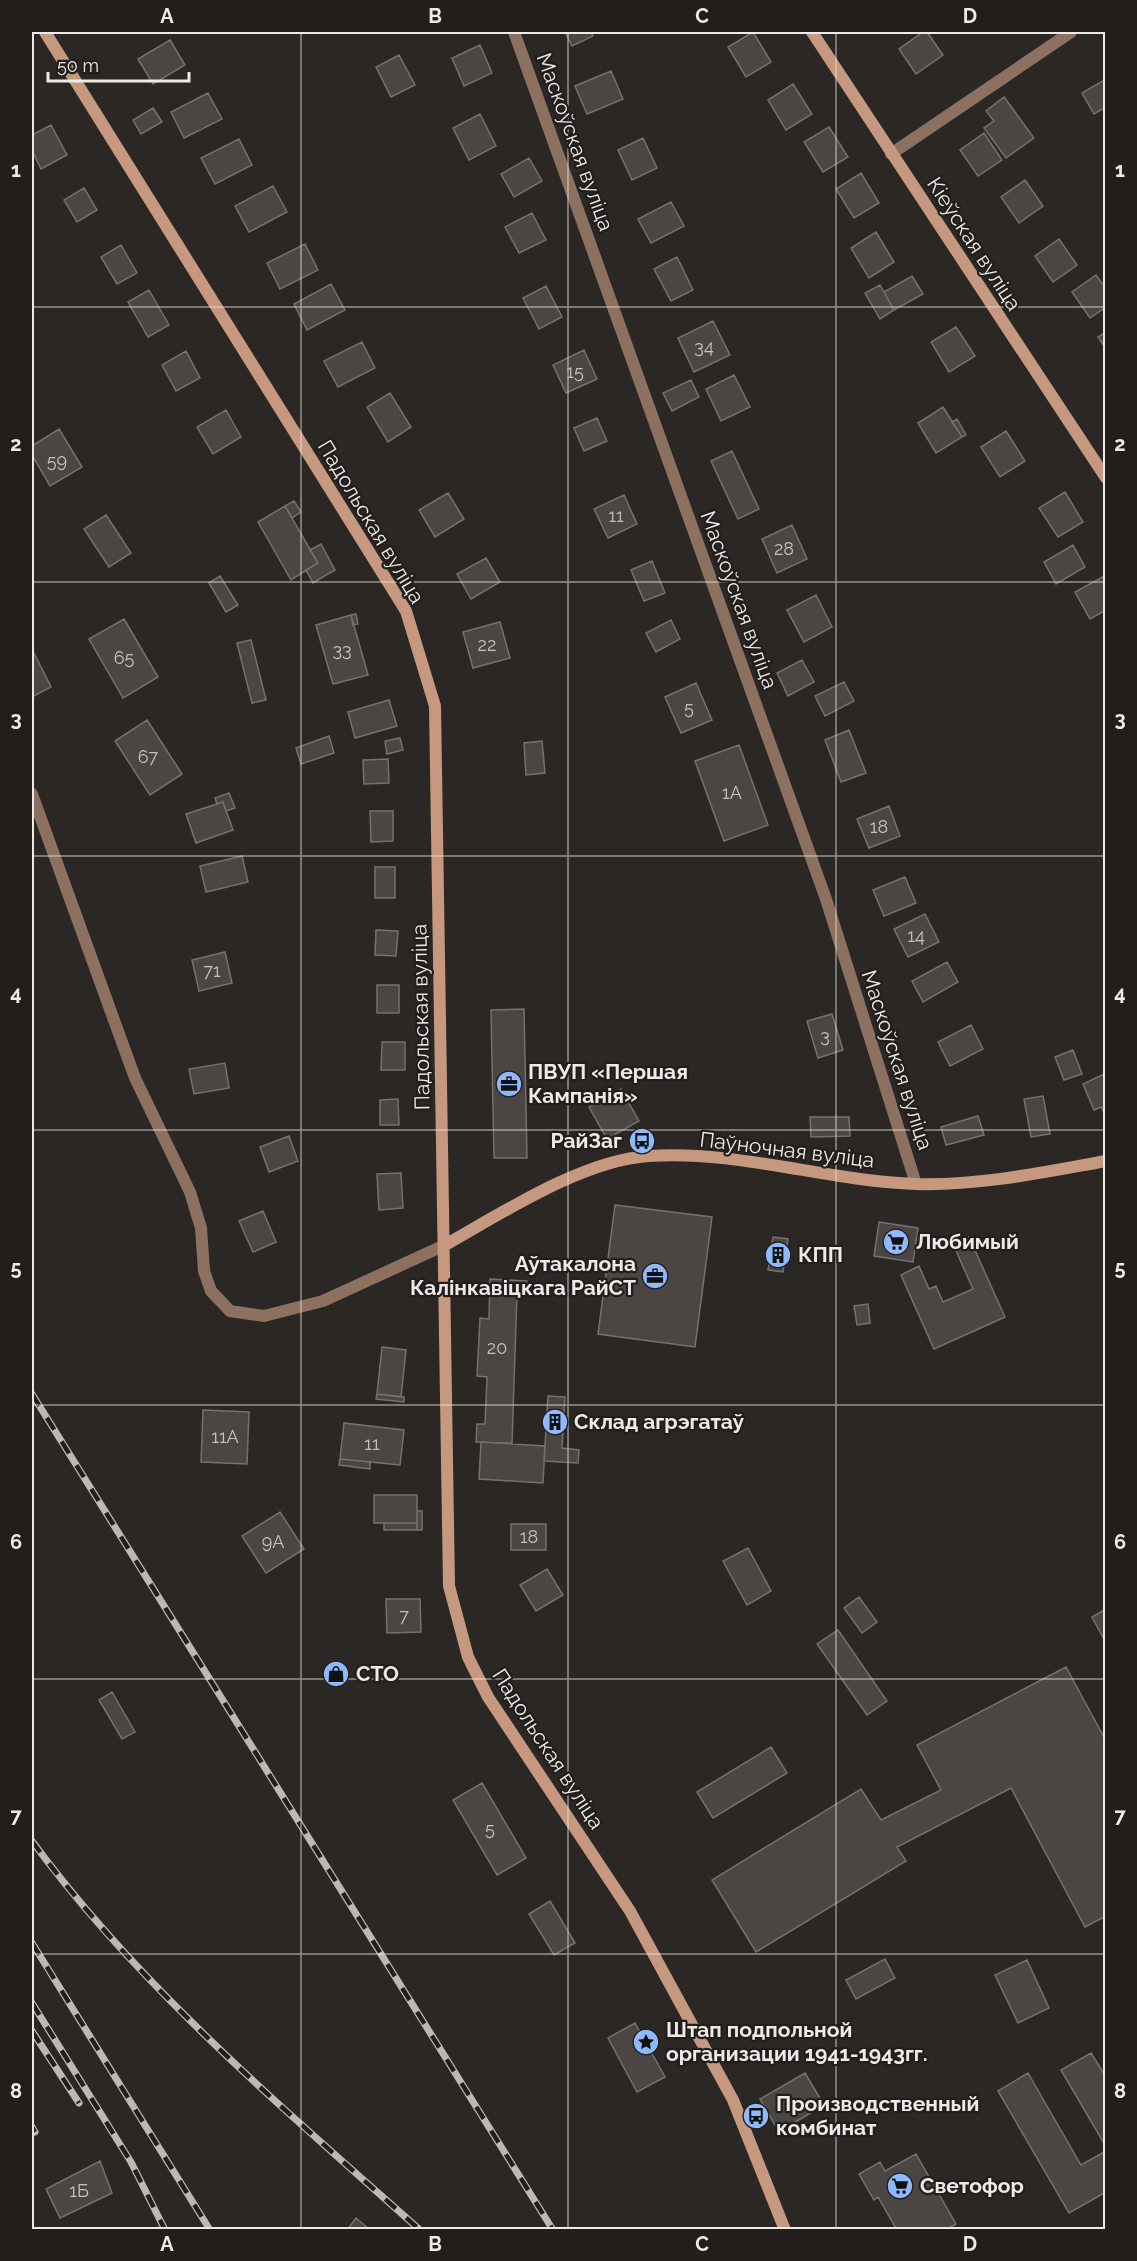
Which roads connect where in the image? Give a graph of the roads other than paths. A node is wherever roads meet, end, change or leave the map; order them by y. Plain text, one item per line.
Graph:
1 (45, 32) edge
2 (514, 32) edge
3 (812, 32) edge
4 (1071, 32) edge
5 (891, 154) junction
6 (1106, 478) edge
7 (32, 794) edge
8 (1106, 1161) edge
9 (916, 1184) junction
10 (446, 1245) junction
11 (785, 2229) edge

1 - 10 main road, Падольская вуліца
2 - 9 street, Маскоўская вуліца
3 - 5 main road, Кіеўская вуліца
4 - 5 street
5 - 6 main road, Кіеўская вуліца
7 - 10 street
8 - 9 main road, Паўночная вуліца
9 - 10 main road, Паўночная вуліца
10 - 11 main road, Падольская вуліца

